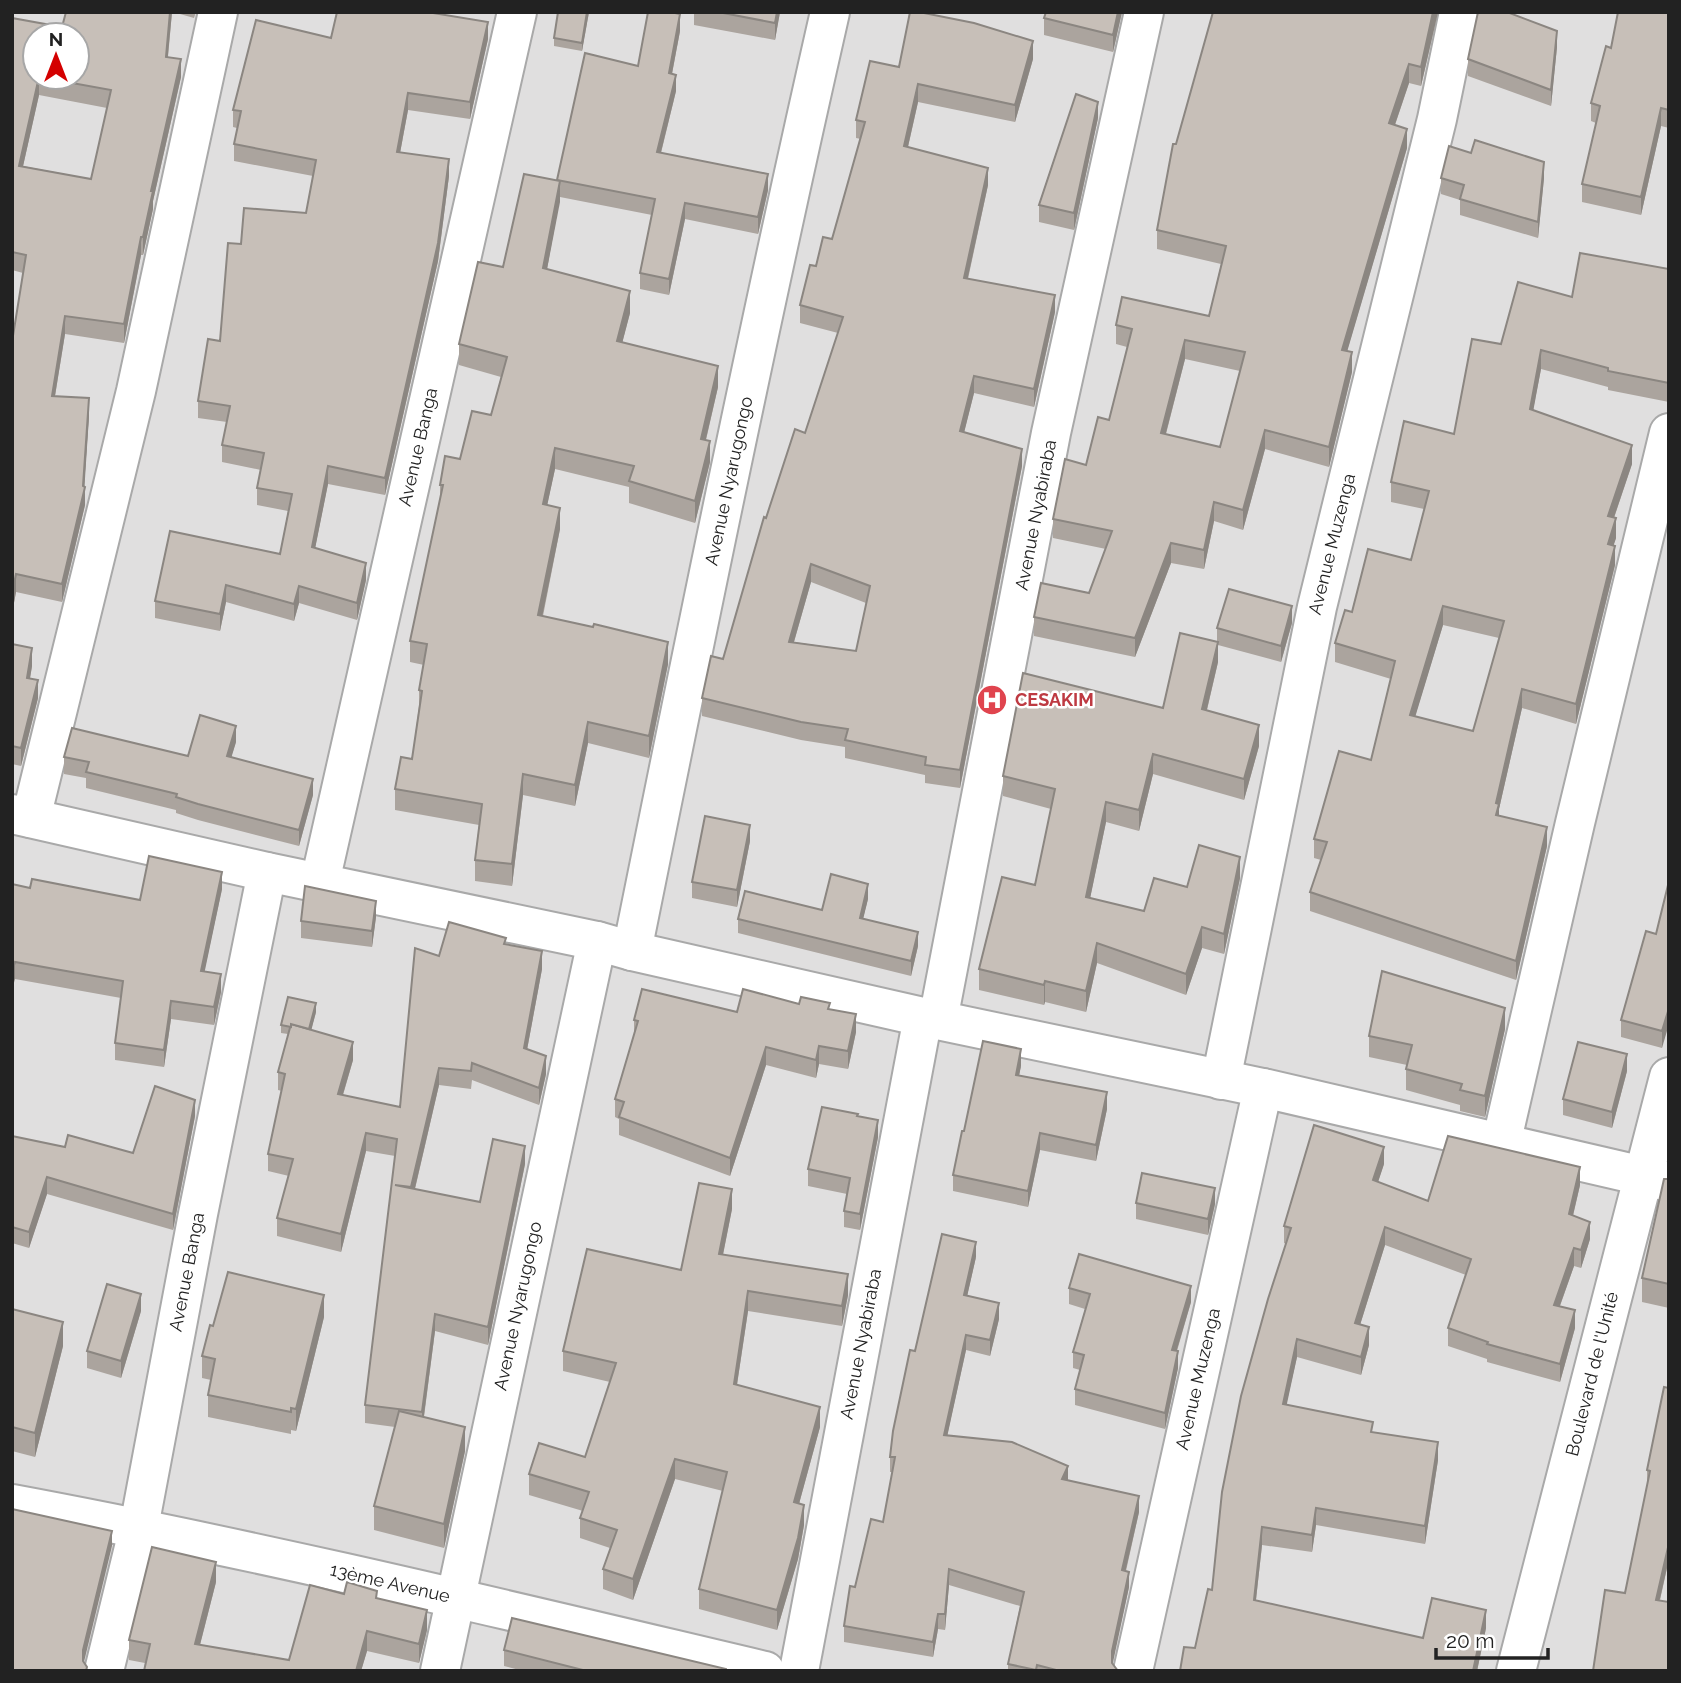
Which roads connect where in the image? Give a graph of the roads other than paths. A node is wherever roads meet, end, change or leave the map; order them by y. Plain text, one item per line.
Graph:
1 (218, 12) edge
2 (517, 12) edge
3 (830, 12) edge
4 (1144, 12) edge
5 (1459, 12) edge
6 (1669, 433) edge
7 (22, 816) edge
8 (267, 872) junction
9 (320, 882) junction
10 (615, 946) junction
11 (931, 1018) junction
12 (1669, 1077) edge
13 (1221, 1080) junction
14 (1263, 1088) junction
15 (1501, 1144) junction
16 (1656, 1179) edge
17 (12, 1504) edge
18 (139, 1527) junction
19 (455, 1598) junction
20 (104, 1671) edge
21 (440, 1671) edge
22 (765, 1671) edge
23 (799, 1671) edge
24 (1133, 1671) edge
25 (1516, 1671) edge

1 - 7 street
2 - 9 street, Avenue Banga
3 - 10 street, Avenue Nyarugongo
4 - 11 street, Avenue Nyabiraba
5 - 13 street, Avenue Muzenga
6 - 15 street
7 - 8 street
8 - 9 street
8 - 18 street, Avenue Banga
9 - 10 street
10 - 11 street
10 - 19 street, Avenue Nyarugongo
11 - 13 street
11 - 23 street, Avenue Nyabiraba
12 - 16 street, Boulevard de l'Unité
13 - 14 street
14 - 15 street
14 - 24 street, Avenue Muzenga
15 - 16 street
16 - 25 street, Boulevard de l'Unité
17 - 18 street, 13ème Avenue
18 - 19 street, 13ème Avenue
18 - 20 street, Avenue Banga
19 - 21 street, Avenue Nyarugongo
19 - 22 street, 13ème Avenue

